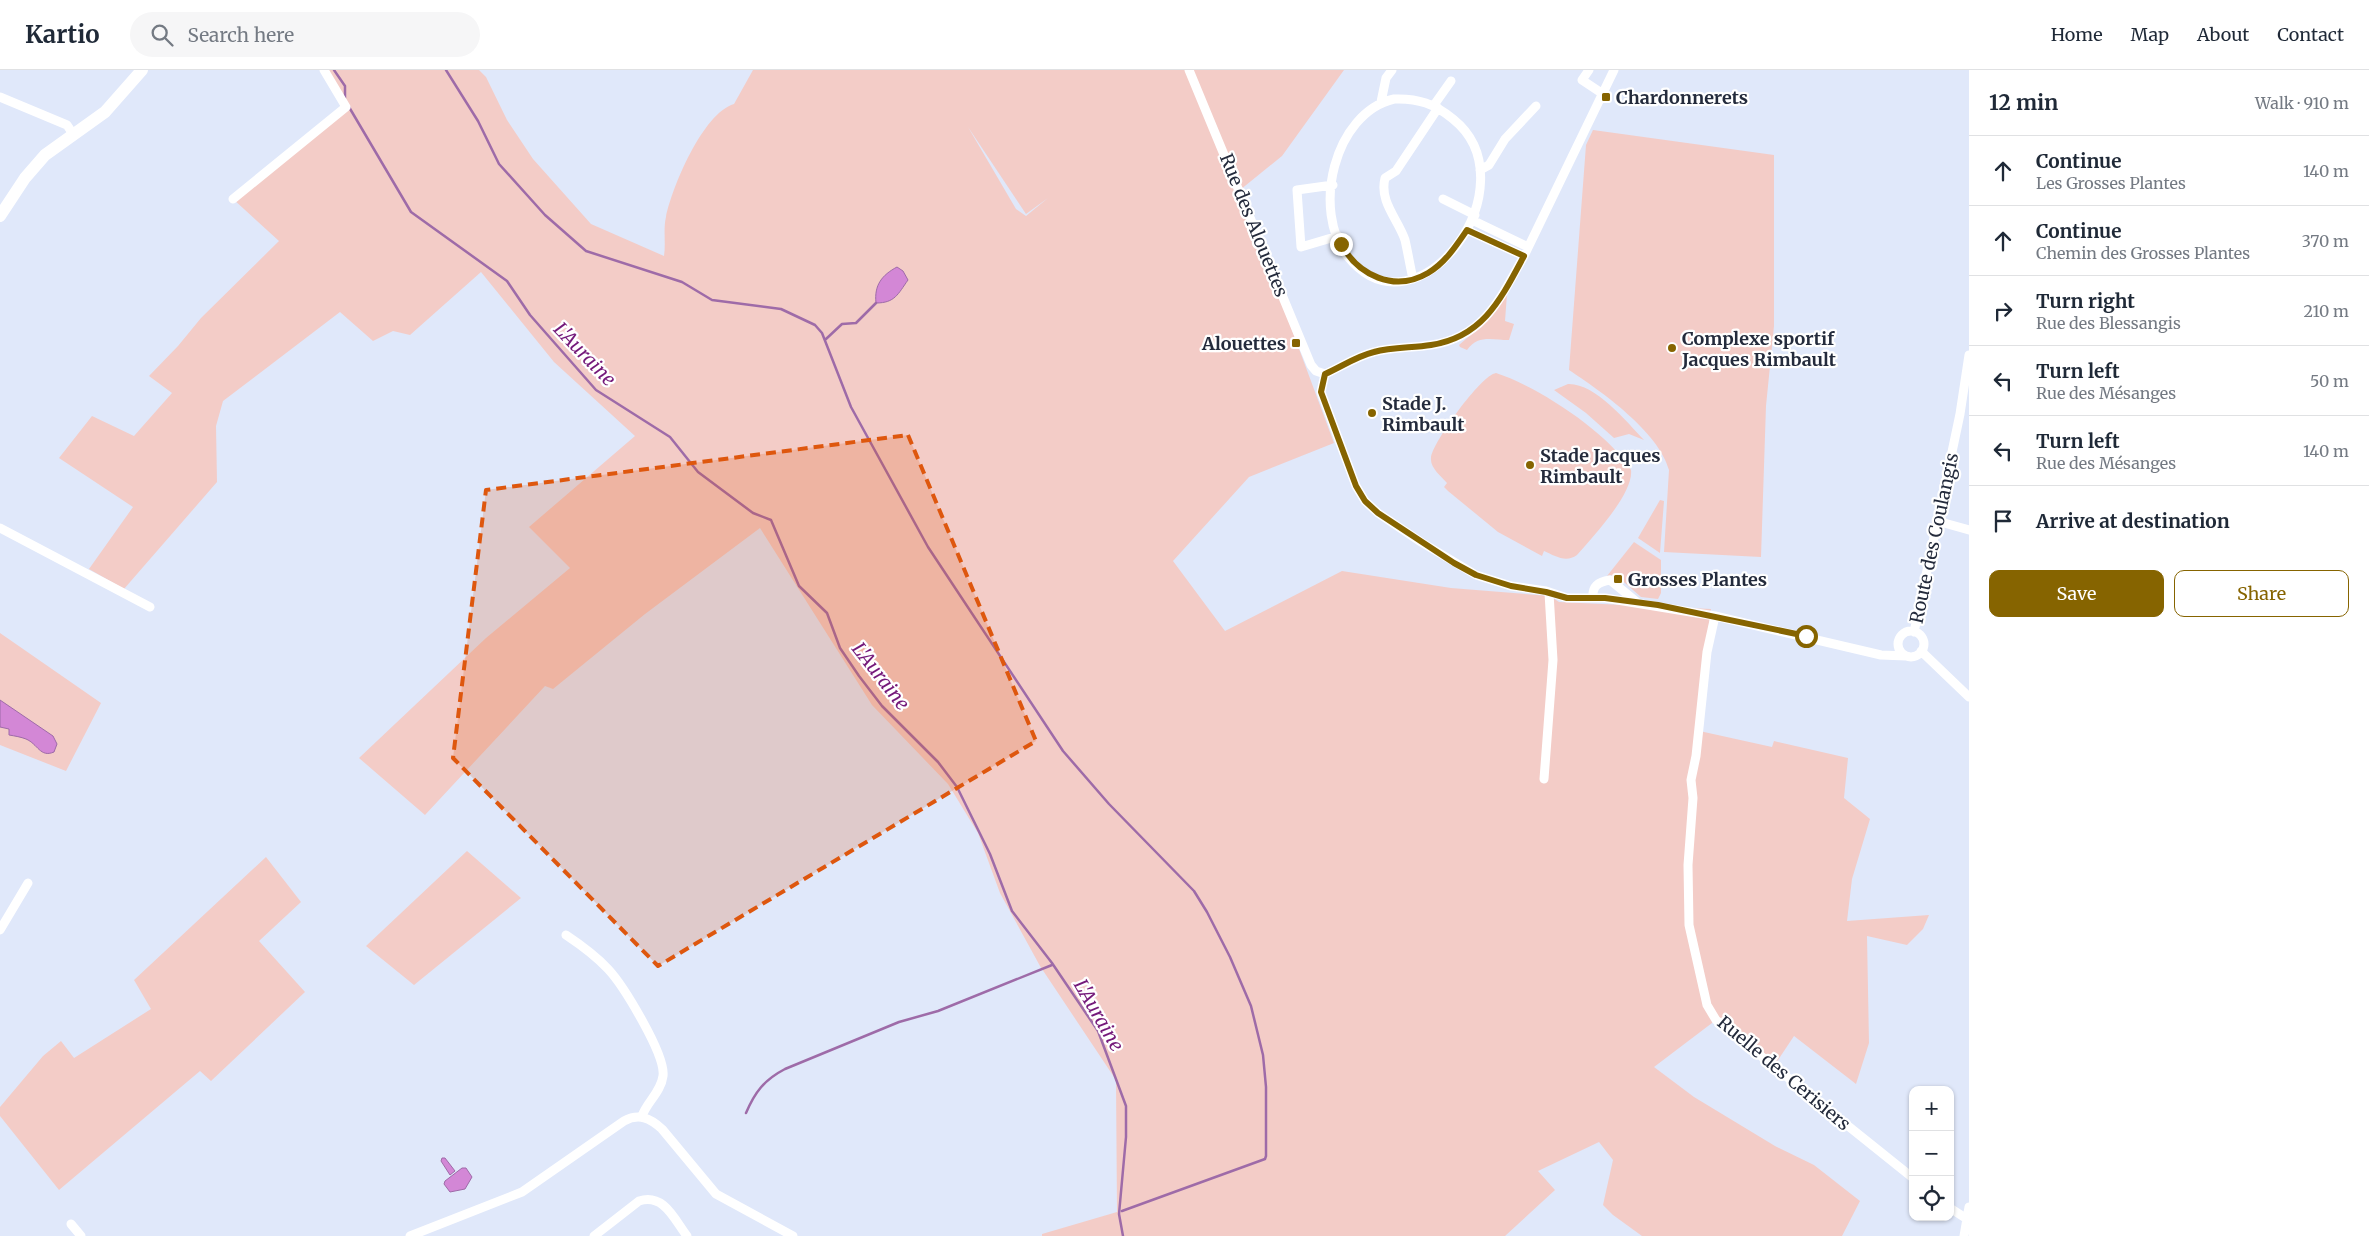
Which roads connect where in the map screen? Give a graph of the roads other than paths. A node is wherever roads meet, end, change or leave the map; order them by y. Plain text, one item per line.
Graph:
1 (142, 70) edge
2 (324, 70) edge
3 (1189, 70) edge
4 (1392, 70) edge
5 (1589, 70) edge
6 (1614, 70) edge
7 (1451, 81) dead end
8 (1603, 94) junction
9 (0, 97) edge
10 (1380, 102) junction
11 (1536, 106) dead end
12 (1436, 107) junction
13 (74, 134) junction
14 (1480, 170) junction
15 (1333, 185) junction
16 (234, 199) dead end
17 (1444, 200) dead end
18 (0, 216) edge
19 (1473, 218) junction
20 (1467, 230) junction
21 (1338, 236) junction
22 (1528, 247) junction
23 (1524, 256) junction
24 (1413, 279) junction
25 (1969, 354) edge
26 (1325, 374) junction
27 (1937, 521) junction
28 (0, 528) edge
29 (1969, 530) edge
30 (1549, 593) junction
31 (1593, 598) junction
32 (1638, 603) junction
33 (150, 607) dead end
34 (1715, 616) junction
35 (1914, 632) junction
36 (1898, 647) junction
37 (1922, 651) junction
38 (1881, 655) junction
39 (1906, 656) junction
40 (1969, 697) edge
41 (1544, 779) dead end
42 (28, 883) dead end
43 (0, 930) edge
44 (566, 935) dead end
45 (642, 1116) junction
46 (1911, 1176) edge
47 (1969, 1207) edge
48 (1954, 1211) edge
49 (1967, 1219) junction
50 (71, 1224) dead end
51 (81, 1236) edge
52 (410, 1236) edge
53 (594, 1236) edge
54 (687, 1236) edge
55 (793, 1236) edge
56 (1964, 1236) edge

1 - 13 main road
2 - 16 street
3 - 26 street, Rue des Alouettes
4 - 10 street
5 - 8 street
6 - 8 street
7 - 12 street
8 - 22 street
9 - 13 street
10 - 12 street
10 - 15 street
11 - 14 street
12 - 14 street
12 - 24 street
13 - 18 main road
14 - 19 street
15 - 21 street
15 - 21 street
17 - 19 street
19 - 20 street
19 - 22 street
20 - 23 street
20 - 24 street
21 - 24 street
22 - 23 street
23 - 26 street
25 - 27 street, Route des Coulangis
26 - 30 street
27 - 29 street
27 - 35 street, Route des Coulangis
28 - 33 street
30 - 31 street
30 - 41 street
31 - 32 street
31 - 32 street
32 - 34 street
34 - 38 street
34 - 46 street, Ruelle des Cerisiers
35 - 36 street
35 - 37 street
36 - 38 street
36 - 39 street
37 - 39 street
37 - 40 street
38 - 39 street
42 - 43 street
44 - 45 street
45 - 52 street
45 - 55 street
47 - 49 street
48 - 49 street
49 - 56 street
50 - 51 street
53 - 54 street

